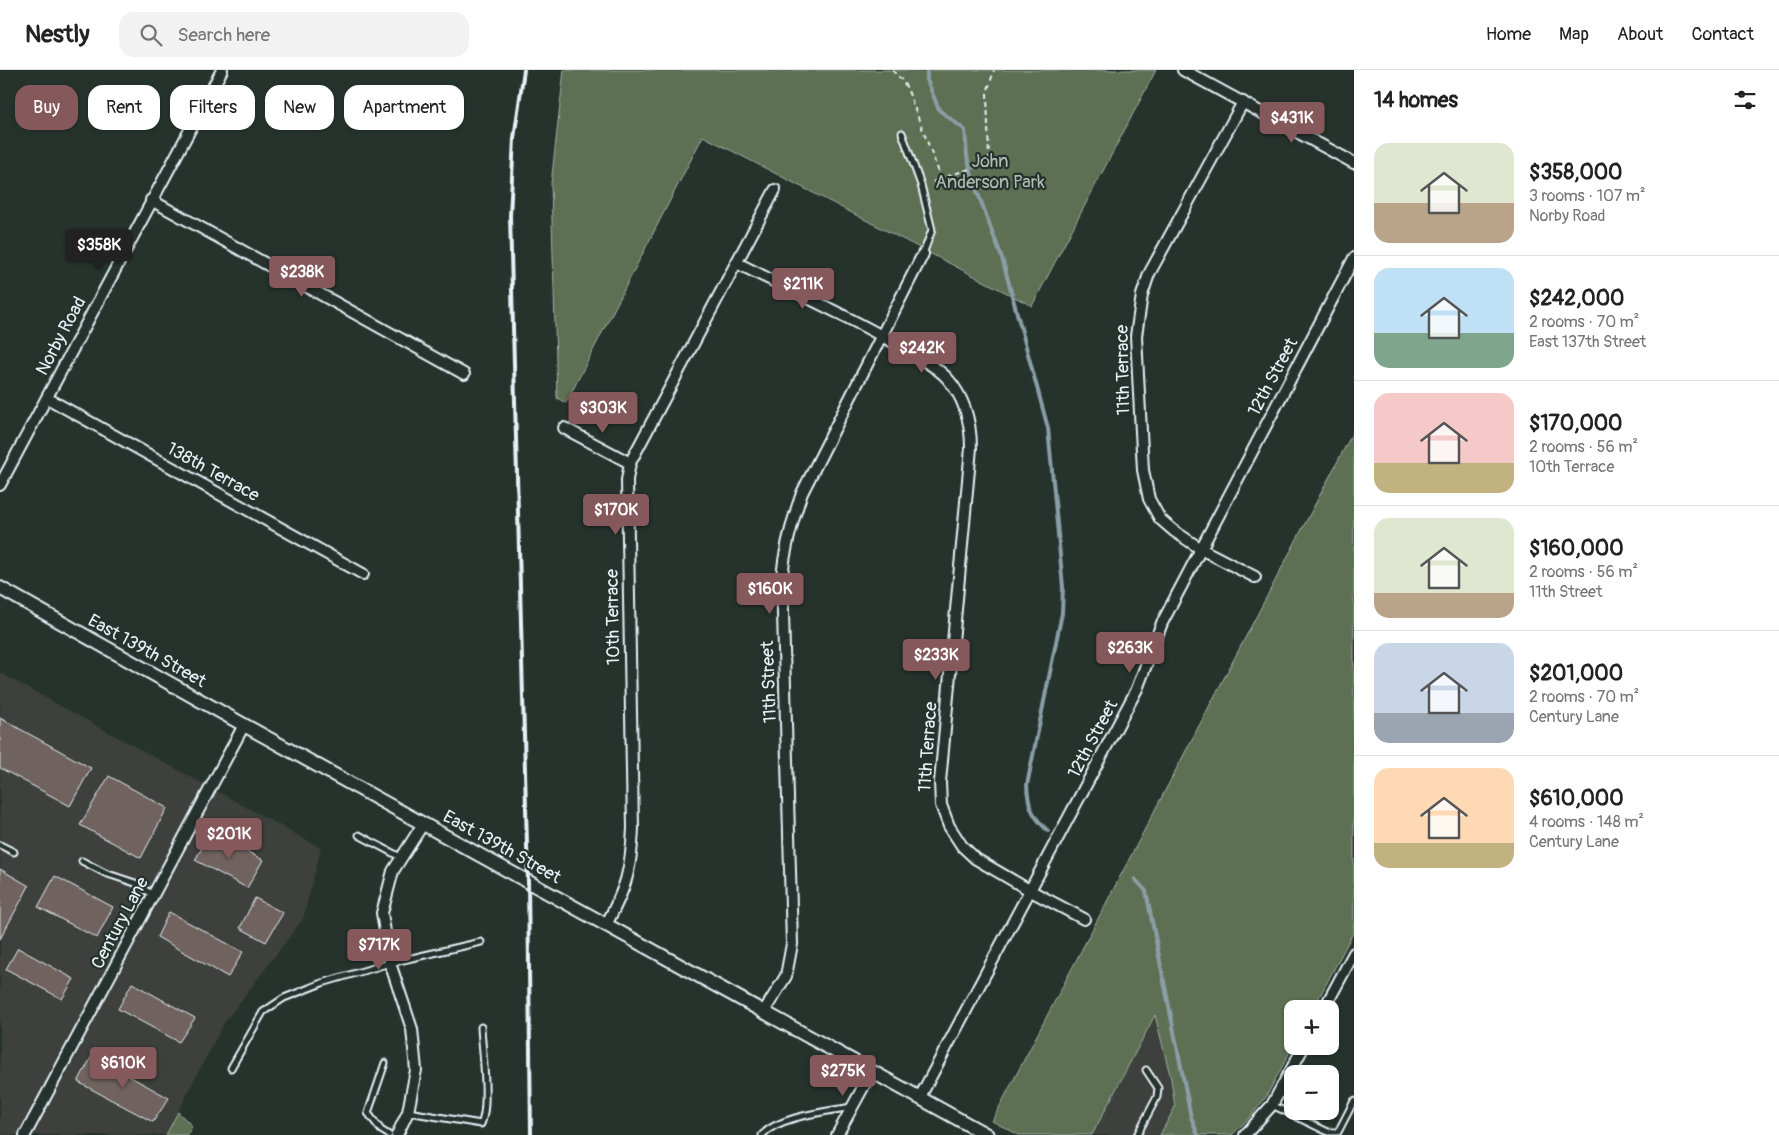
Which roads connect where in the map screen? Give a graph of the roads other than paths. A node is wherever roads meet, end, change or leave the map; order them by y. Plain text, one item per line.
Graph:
1 (222, 70) edge
2 (1183, 70) edge
3 (1243, 102) junction
4 (902, 133) dead end
5 (1353, 162) edge
6 (775, 190) dead end
7 (151, 200) junction
8 (923, 254) joint
9 (1354, 258) edge
10 (737, 263) junction
11 (882, 336) junction
12 (464, 374) dead end
13 (47, 398) junction
14 (564, 428) dead end
15 (630, 463) junction
16 (0, 485) edge
17 (1201, 549) junction
18 (363, 574) dead end
19 (1256, 577) dead end
20 (0, 588) edge
21 (244, 725) junction
22 (423, 824) junction
23 (359, 835) dead end
24 (0, 845) edge
25 (14, 852) dead end
26 (402, 858) junction
27 (82, 861) dead end
28 (1031, 891) junction
29 (153, 895) junction
30 (1084, 919) dead end
31 (606, 925) junction
32 (481, 942) dead end
33 (1354, 952) edge
34 (390, 963) junction
35 (1329, 1000) edge
36 (763, 1013) junction
37 (482, 1027) dead end
38 (1299, 1055) edge
39 (386, 1064) dead end
40 (231, 1068) dead end
41 (1146, 1070) dead end
42 (872, 1071) junction
43 (920, 1097) junction
44 (1354, 1100) edge
45 (1272, 1105) junction
46 (852, 1107) junction
47 (408, 1112) junction
48 (25, 1135) edge
49 (389, 1135) edge
50 (397, 1135) edge
51 (762, 1135) edge
52 (837, 1135) edge
53 (987, 1135) edge
54 (1137, 1135) edge
55 (1245, 1135) edge

1 - 7 street, Norby Road
2 - 3 street
3 - 5 street
3 - 17 street, 11th Terrace
4 - 8 lane
6 - 10 street, 10th Terrace
7 - 12 street
7 - 13 street, Norby Road
8 - 11 street, 11th Street
9 - 17 street, 12th Street
10 - 11 street, 11th Terrace
10 - 15 street, 10th Terrace
11 - 28 street, 11th Terrace
11 - 36 street, 11th Street
13 - 16 street, Norby Road
13 - 18 street, 138th Terrace
14 - 15 street
15 - 31 street, 10th Terrace
17 - 19 street, 11th Terrace
17 - 28 street, 12th Street
20 - 21 street, East 139th Street
21 - 22 street, East 139th Street
21 - 29 street, Century Lane
22 - 26 street
22 - 31 street, East 139th Street
23 - 26 lane
24 - 25 lane
26 - 34 street
27 - 29 lane
28 - 30 street, 11th Terrace
28 - 43 street, 12th Street
29 - 48 street, Century Lane
31 - 36 street, East 139th Street
32 - 34 lane
33 - 35 street
34 - 40 lane
34 - 47 street
36 - 42 street, East 139th Street
37 - 47 lane
38 - 45 street
39 - 49 lane
41 - 54 lane
42 - 43 street, East 139th Street
42 - 46 street
43 - 53 street, East 139th Street
44 - 45 lane
45 - 55 street
46 - 51 lane
46 - 52 street
47 - 50 street

